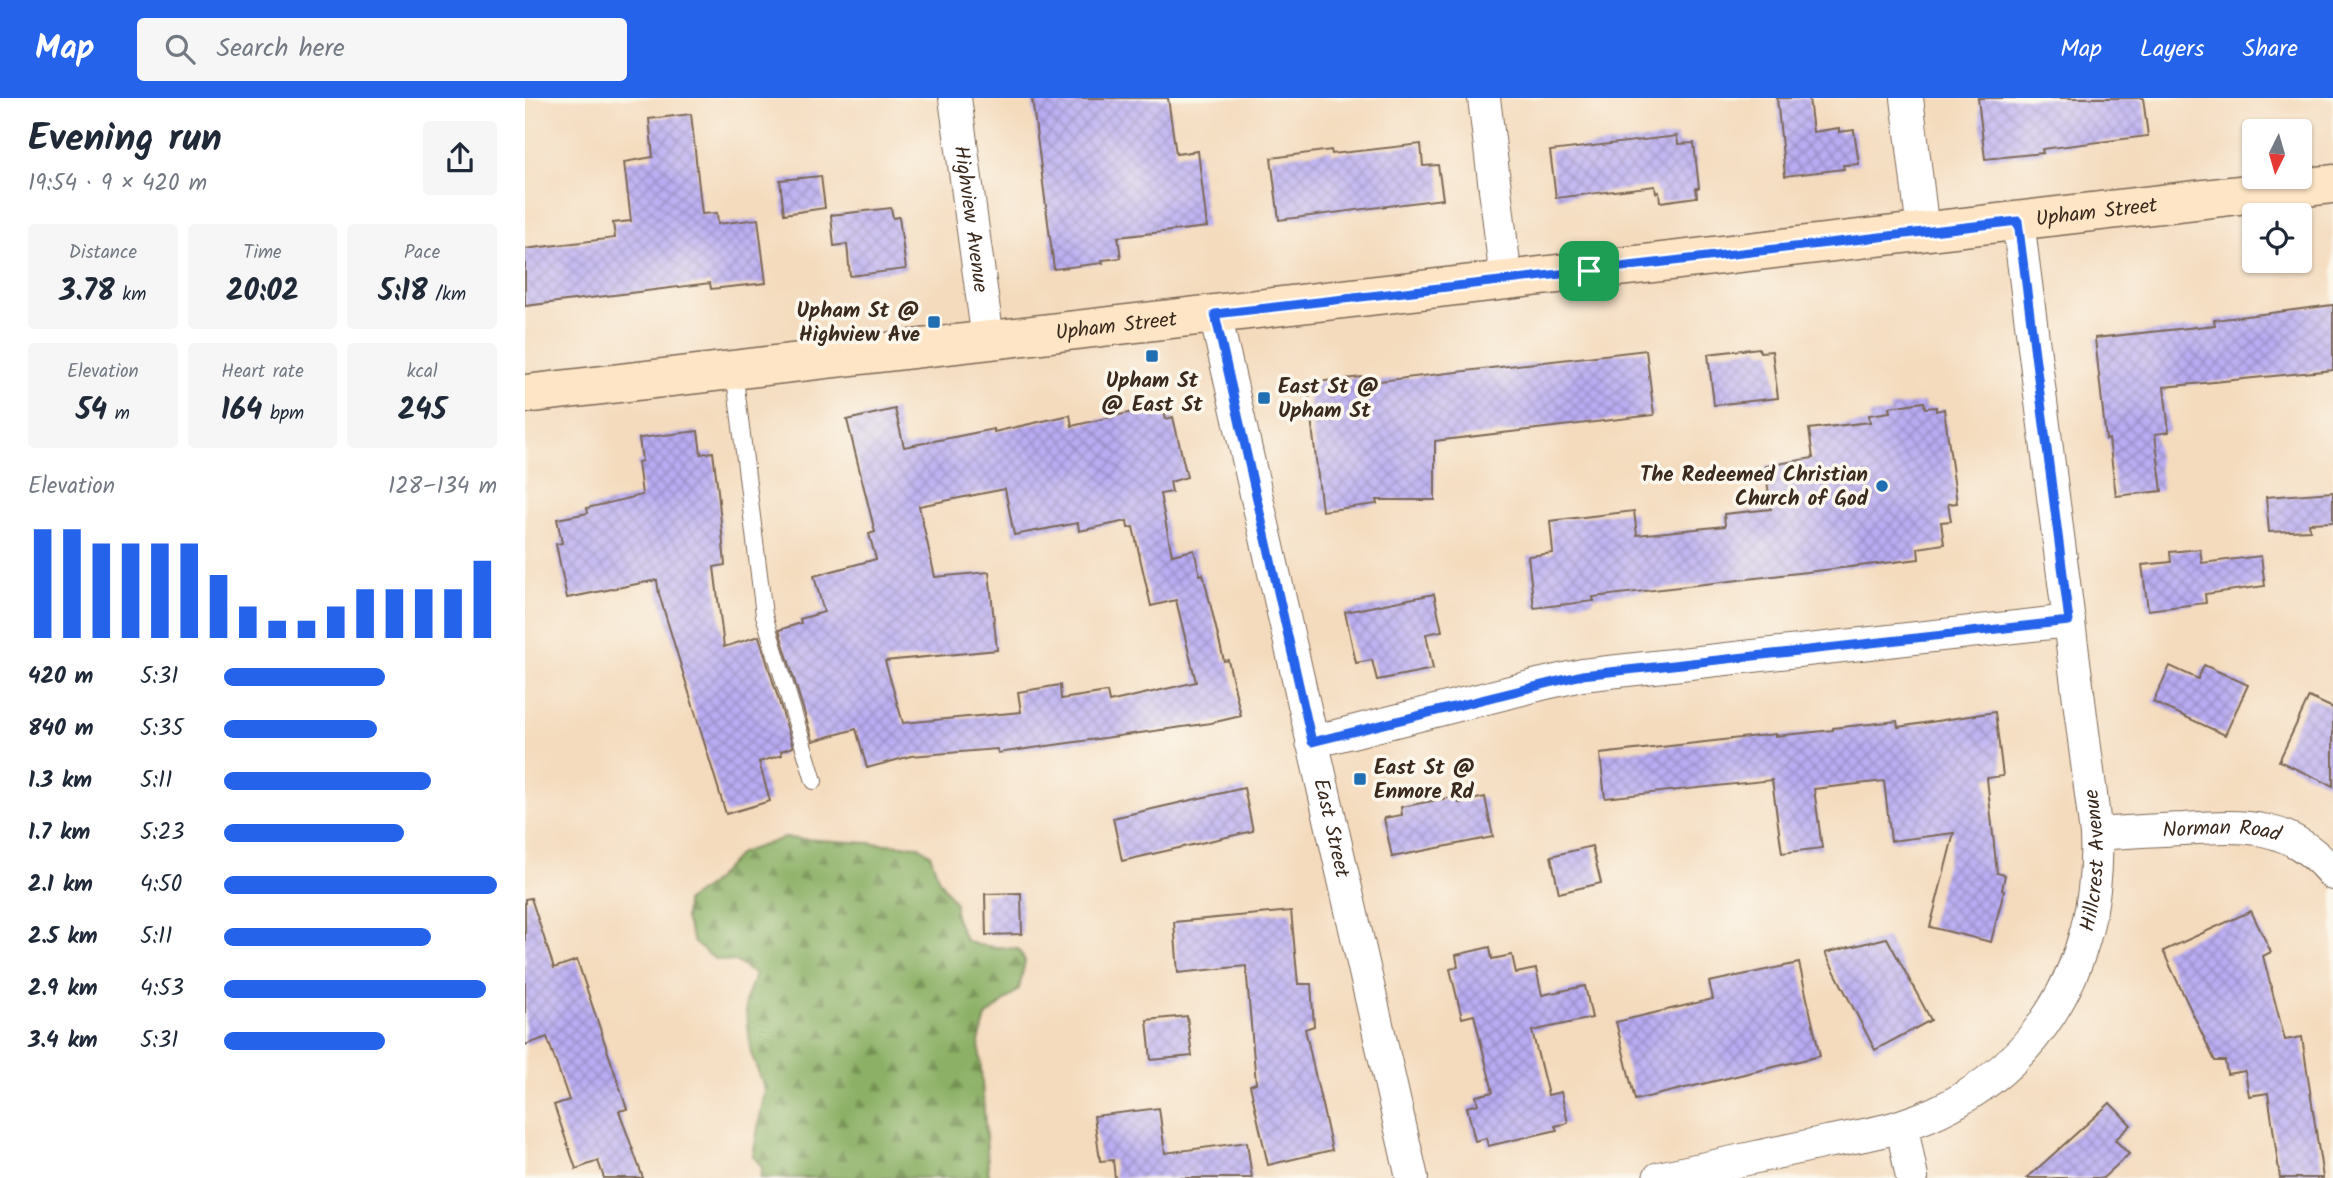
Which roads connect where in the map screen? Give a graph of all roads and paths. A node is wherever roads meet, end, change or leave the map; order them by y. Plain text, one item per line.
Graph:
1 (955, 98) edge
2 (1484, 98) edge
3 (1907, 98) edge
4 (2333, 184) edge
5 (2018, 221) junction
6 (1923, 232) junction
7 (1506, 280) junction
8 (1215, 314) junction
9 (988, 340) junction
10 (734, 370) junction
11 (525, 394) edge
12 (2069, 621) junction
13 (1312, 742) junction
14 (814, 781) dead end
15 (2096, 834) junction
16 (2333, 874) edge
17 (1902, 1126) junction
18 (1412, 1178) edge
19 (1659, 1178) edge
20 (1912, 1178) edge

1 - 9 street, Highview Avenue
2 - 7 street
3 - 6 street
4 - 5 main road, Upham Street
5 - 6 main road, Upham Street
5 - 12 street, Hillcrest Avenue
6 - 7 main road, Upham Street
7 - 8 main road, Upham Street
8 - 9 main road, Upham Street
8 - 13 street, East Street
9 - 10 main road, Upham Street
10 - 11 main road, Upham Street
10 - 14 lane
12 - 13 street
12 - 15 street, Hillcrest Avenue
13 - 18 street, East Street
15 - 16 street, Norman Road
15 - 17 street, Hillcrest Avenue
17 - 19 street, Hillcrest Avenue
17 - 20 street

